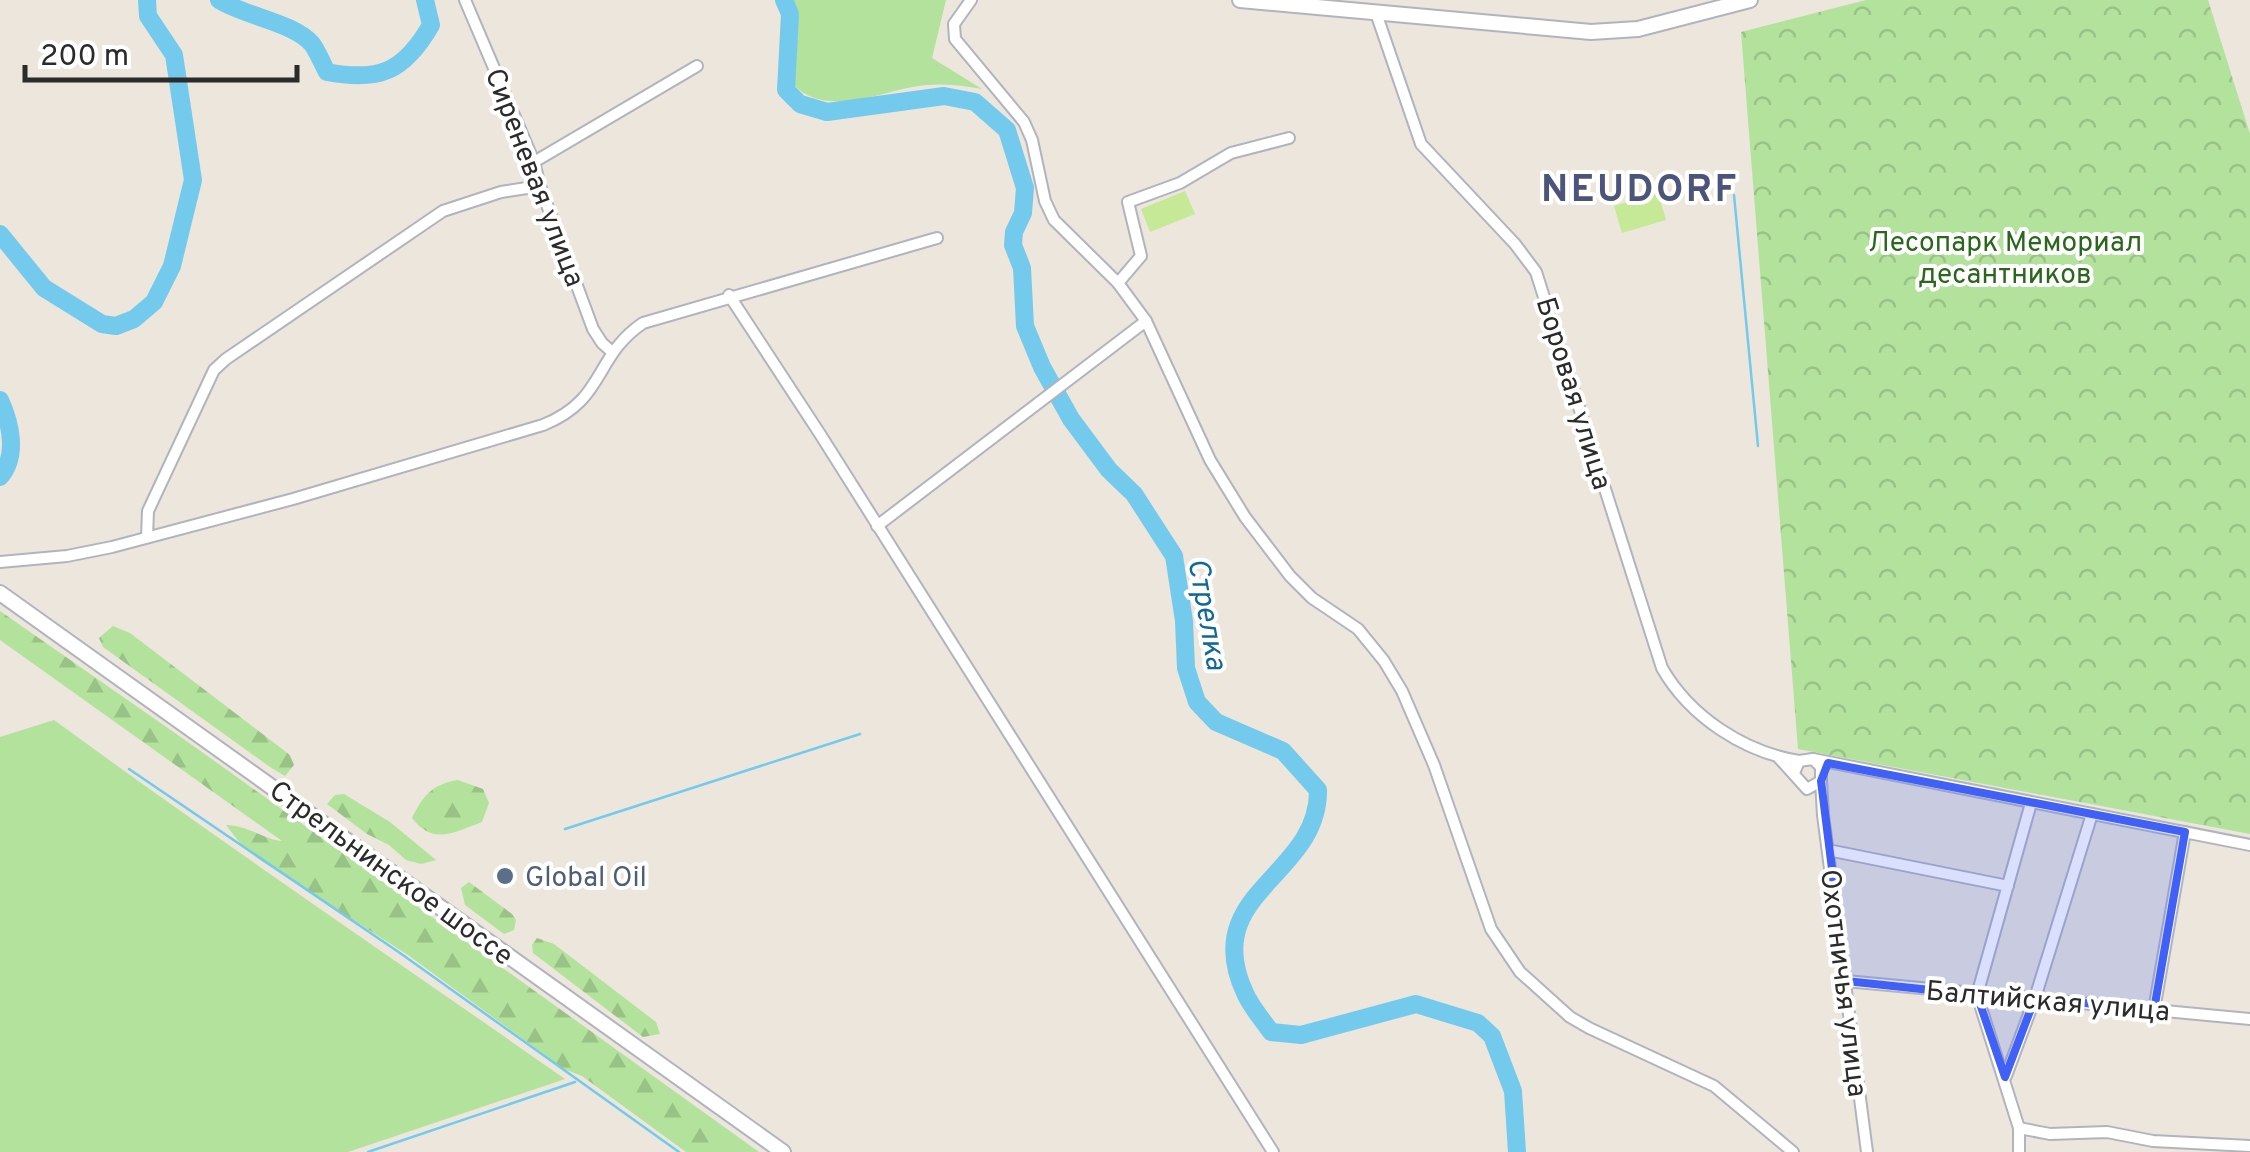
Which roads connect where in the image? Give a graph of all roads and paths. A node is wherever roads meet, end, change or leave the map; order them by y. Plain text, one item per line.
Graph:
1 (465, 0) edge
2 (970, 0) edge
3 (1240, 0) edge
4 (1750, 0) edge
5 (1376, 13) junction
6 (697, 66) dead end
7 (1289, 138) dead end
8 (534, 162) junction
9 (540, 186) junction
10 (937, 238) dead end
11 (1118, 283) junction
12 (729, 295) junction
13 (1146, 322) junction
14 (611, 351) junction
15 (877, 526) junction
16 (147, 537) junction
17 (0, 562) edge
18 (0, 593) edge
19 (1778, 758) junction
20 (1799, 761) junction
21 (1794, 773) junction
22 (1824, 773) junction
23 (1807, 789) junction
24 (2031, 803) junction
25 (2092, 814) junction
26 (1822, 815) junction
27 (2185, 832) junction
28 (2250, 845) edge
29 (1828, 850) junction
30 (2008, 886) junction
31 (1846, 981) junction
32 (1977, 995) junction
33 (2035, 998) junction
34 (2154, 1010) junction
35 (2250, 1020) edge
36 (2005, 1077) junction
37 (2019, 1128) junction
38 (2250, 1146) edge
39 (783, 1152) edge
40 (1273, 1152) edge
41 (1793, 1152) edge
42 (1867, 1152) edge
43 (2019, 1152) edge

1 - 8 street, Сиреневая улица
2 - 11 street
3 - 5 main road
4 - 5 main road
5 - 19 street, Боровая улица
6 - 8 street
7 - 11 street
8 - 9 street, Сиреневая улица
9 - 14 street, Сиреневая улица
9 - 16 street
10 - 12 street
11 - 13 street
12 - 14 street
12 - 15 street
13 - 15 street
13 - 41 street
14 - 16 street
15 - 40 street
16 - 17 street
18 - 39 main road, Стрельнинское шоссе
19 - 20 street, Боровая улица
19 - 21 street, Боровая улица
20 - 21 street
20 - 22 street, Боровая улица
21 - 23 street, Боровая улица
22 - 23 street
22 - 24 street
22 - 26 street, Охотничья улица
23 - 26 street, Охотничья улица
24 - 25 street
24 - 30 street
25 - 27 street
25 - 33 street
26 - 29 street, Охотничья улица
27 - 28 street
27 - 34 street
29 - 30 street
29 - 31 street, Охотничья улица
30 - 32 street
31 - 32 street, Балтийская улица
31 - 42 street, Охотничья улица
32 - 33 street, Балтийская улица
32 - 36 street
33 - 34 street, Балтийская улица
33 - 36 street
34 - 35 street, Балтийская улица
36 - 37 street
37 - 38 street
37 - 43 street

